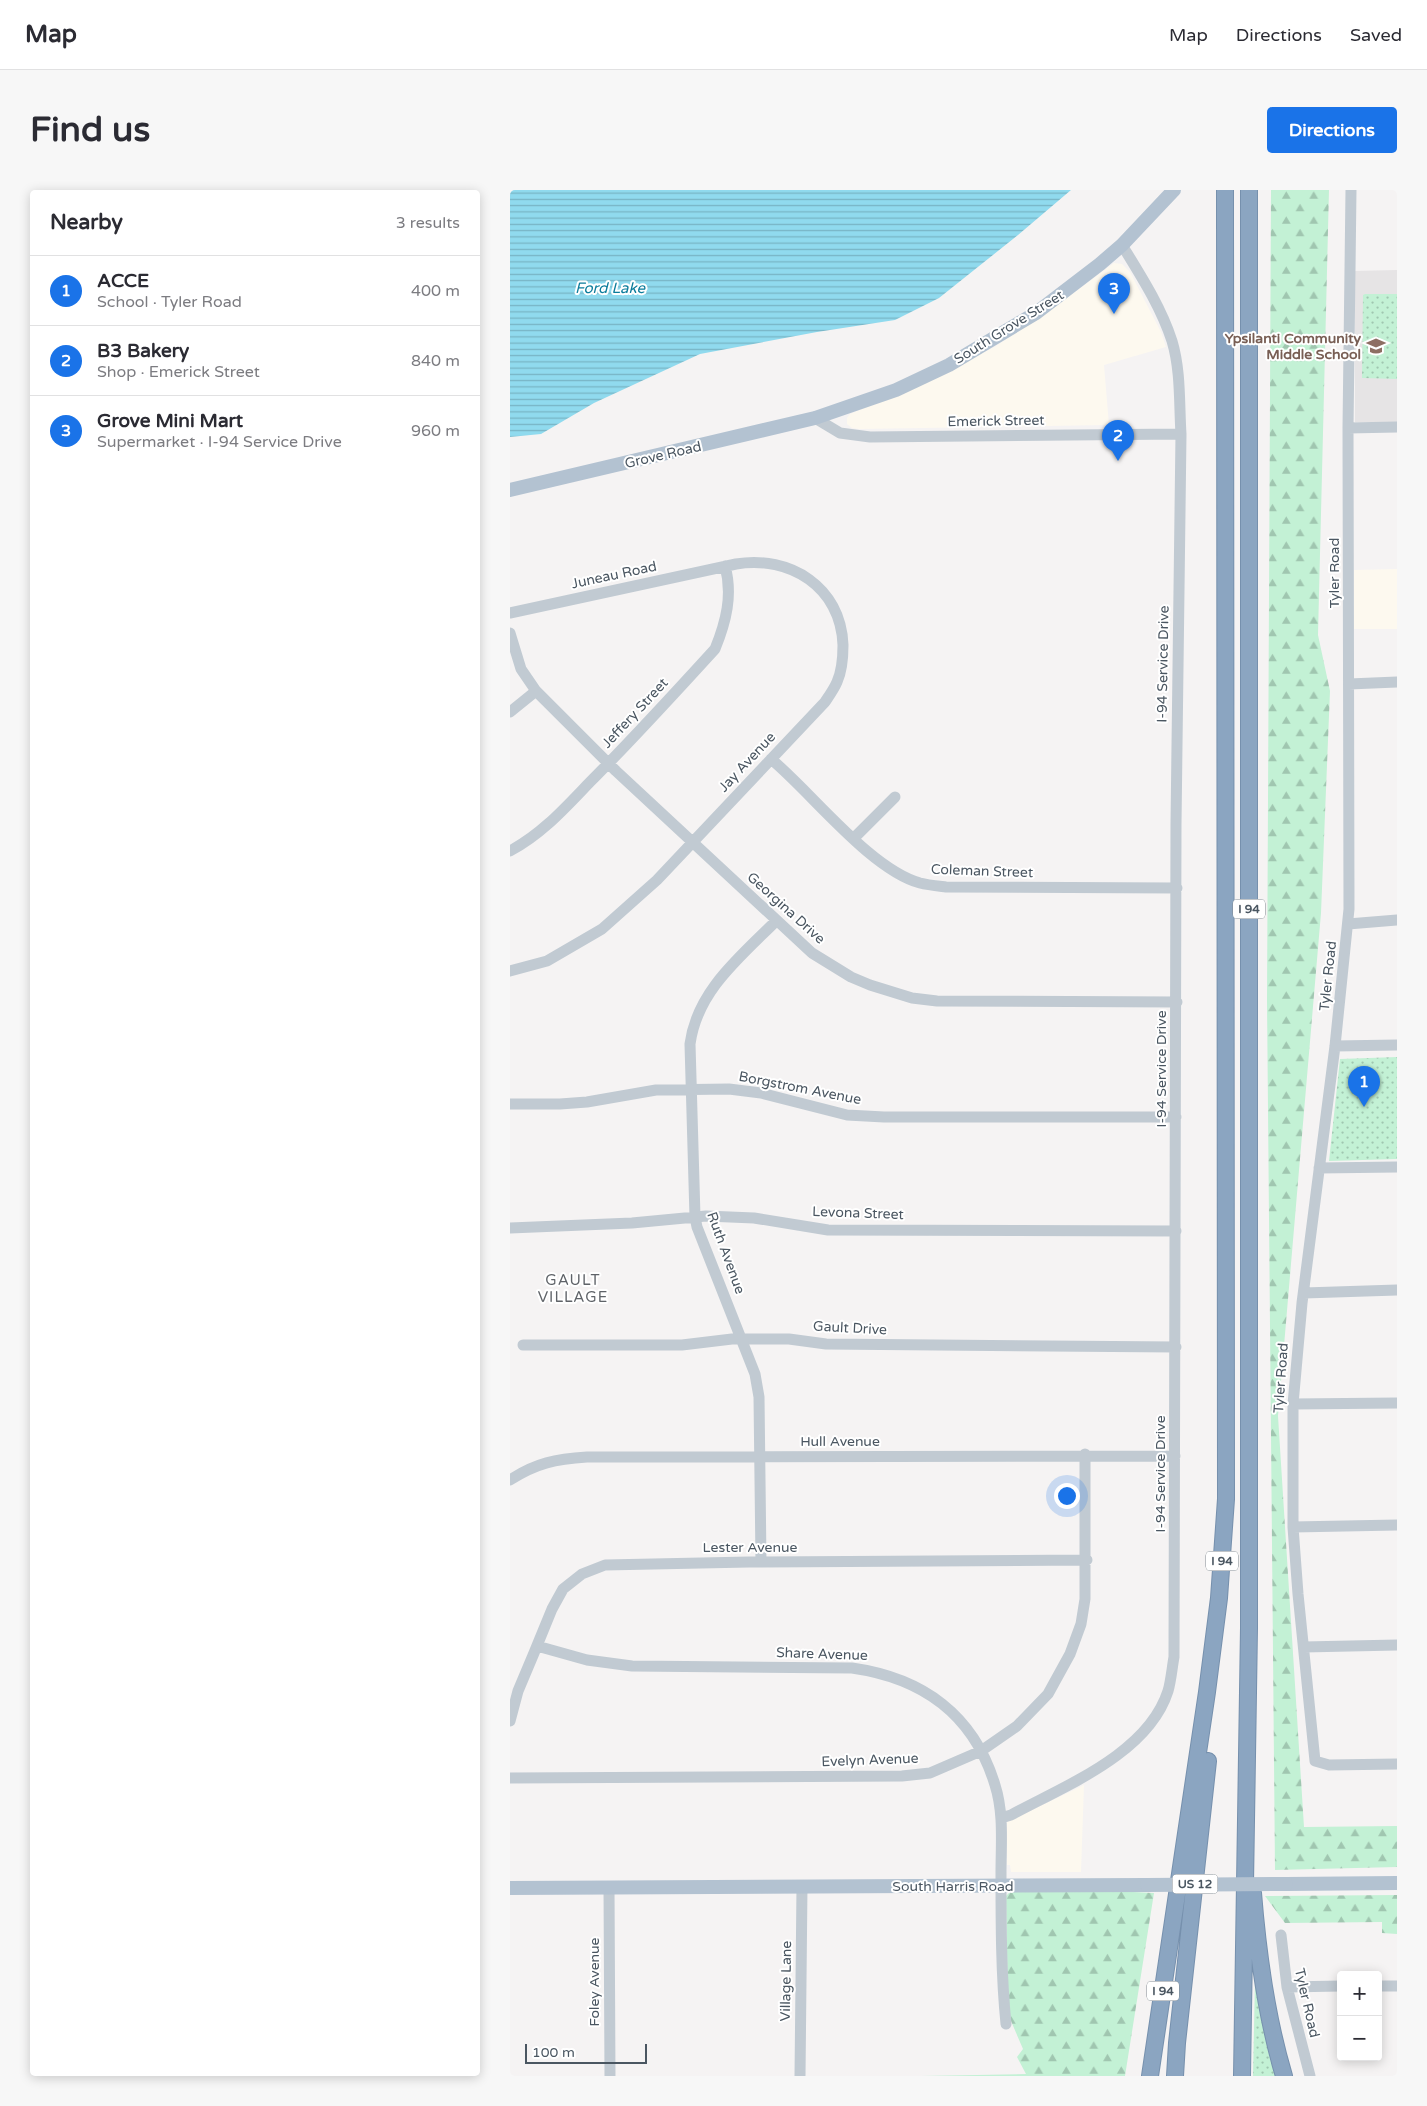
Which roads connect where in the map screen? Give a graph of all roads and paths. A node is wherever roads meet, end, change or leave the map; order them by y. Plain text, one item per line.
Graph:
1 (1174, 190) edge
2 (1225, 190) edge
3 (1249, 190) edge
4 (1350, 190) edge
5 (1122, 245) junction
6 (816, 418) junction
7 (1348, 428) junction
8 (1397, 428) edge
9 (1181, 434) junction
10 (510, 490) edge
11 (725, 566) junction
12 (510, 613) edge
13 (510, 633) edge
14 (1397, 682) edge
15 (1349, 684) junction
16 (536, 691) junction
17 (510, 712) edge
18 (771, 759) junction
19 (609, 763) junction
20 (895, 797) dead end
21 (854, 838) junction
22 (693, 842) junction
23 (510, 851) edge
24 (1176, 888) junction
25 (1397, 920) edge
26 (776, 921) junction
27 (1348, 924) junction
28 (510, 971) edge
29 (1177, 1002) junction
30 (1397, 1045) edge
31 (1335, 1046) junction
32 (690, 1088) junction
33 (510, 1104) edge
34 (1176, 1117) junction
35 (1397, 1167) edge
36 (1319, 1168) junction
37 (695, 1217) junction
38 (510, 1228) edge
39 (1176, 1230) junction
40 (1397, 1290) edge
41 (1304, 1293) junction
42 (743, 1340) junction
43 (522, 1345) dead end
44 (1176, 1347) junction
45 (1397, 1403) edge
46 (1293, 1404) junction
47 (1085, 1454) junction
48 (760, 1456) junction
49 (1174, 1456) junction
50 (510, 1480) edge
51 (1397, 1526) edge
52 (1293, 1527) junction
53 (1087, 1560) junction
54 (761, 1562) junction
55 (1397, 1644) edge
56 (537, 1646) junction
57 (1304, 1646) junction
58 (1207, 1692) junction
59 (510, 1721) edge
60 (980, 1751) junction
61 (1397, 1764) edge
62 (510, 1778) edge
63 (1001, 1818) junction
64 (1244, 1852) junction
65 (1397, 1883) edge
66 (802, 1886) junction
67 (1001, 1886) junction
68 (609, 1887) junction
69 (510, 1888) edge
70 (1281, 1935) dead end
71 (1337, 1986) edge
72 (1382, 1986) edge
73 (1397, 1986) edge
74 (1287, 1987) junction
75 (1006, 2024) dead end
76 (610, 2076) edge
77 (800, 2076) edge
78 (1150, 2076) edge
79 (1176, 2076) edge
80 (1242, 2076) edge
81 (1284, 2076) edge
82 (1310, 2076) edge

1 - 5 main road, South Grove Street
2 - 58 highway, I 94
3 - 64 highway, I 94
4 - 7 street, Tyler Road
5 - 6 main road, South Grove Street
5 - 9 street, I-94 Service Drive
6 - 9 street, Emerick Street
6 - 10 main road, Grove Road
7 - 8 street
7 - 15 street, Tyler Road
9 - 24 street, I-94 Service Drive
11 - 12 street, Juneau Road
11 - 18 street, Jay Avenue
11 - 19 street, Jeffery Street
13 - 16 street, Georgina Drive
14 - 15 street
15 - 27 street, Tyler Road
16 - 17 street
16 - 19 street, Georgina Drive
18 - 21 street, Coleman Street
18 - 22 street, Jay Avenue
19 - 22 street, Georgina Drive
19 - 23 street, Jeffery Street
20 - 21 street
21 - 24 street, Coleman Street
22 - 26 street, Georgina Drive
22 - 28 street, Jay Avenue
24 - 29 street, I-94 Service Drive
25 - 27 street
26 - 29 street, Georgina Drive
26 - 32 street, Ruth Avenue
27 - 31 street, Tyler Road
29 - 34 street, I-94 Service Drive
30 - 31 street
31 - 36 street, Tyler Road
32 - 33 street, Borgstrom Avenue
32 - 34 street, Borgstrom Avenue
32 - 37 street, Ruth Avenue
34 - 39 street, I-94 Service Drive
35 - 36 street
36 - 41 street, Tyler Road
37 - 38 street, Levona Street
37 - 39 street, Levona Street
37 - 42 street, Ruth Avenue
39 - 44 street, I-94 Service Drive
40 - 41 street
41 - 46 street, Tyler Road
42 - 43 street, Gault Drive
42 - 44 street, Gault Drive
42 - 48 street, Ruth Avenue
44 - 49 street, I-94 Service Drive
45 - 46 street
46 - 52 street, Tyler Road
47 - 48 street, Hull Avenue
47 - 49 street, Hull Avenue
47 - 53 street, Evelyn Avenue
48 - 50 street, Hull Avenue
48 - 54 street, Ruth Avenue
49 - 63 street, I-94 Service Drive
51 - 52 street
52 - 57 street, Tyler Road
53 - 54 street, Lester Avenue
53 - 60 street, Evelyn Avenue
54 - 56 street, Lester Avenue
55 - 57 street
56 - 59 street, Lester Avenue
56 - 60 street, Share Avenue
57 - 61 street, Tyler Road
58 - 78 highway, I 94
58 - 79 highway, US 12
60 - 62 street, Evelyn Avenue
60 - 63 street, Share Avenue
63 - 67 street, Share Avenue
64 - 80 highway, I 94
64 - 81 highway
65 - 67 main road, South Harris Road, bridge
66 - 67 main road, South Harris Road
66 - 68 main road, South Harris Road
66 - 77 street, Village Lane
67 - 75 street, Share Avenue
68 - 69 main road, South Harris Road
68 - 76 street, Foley Avenue
70 - 74 street, Tyler Road
71 - 74 street
72 - 73 street
74 - 82 street, Tyler Road

